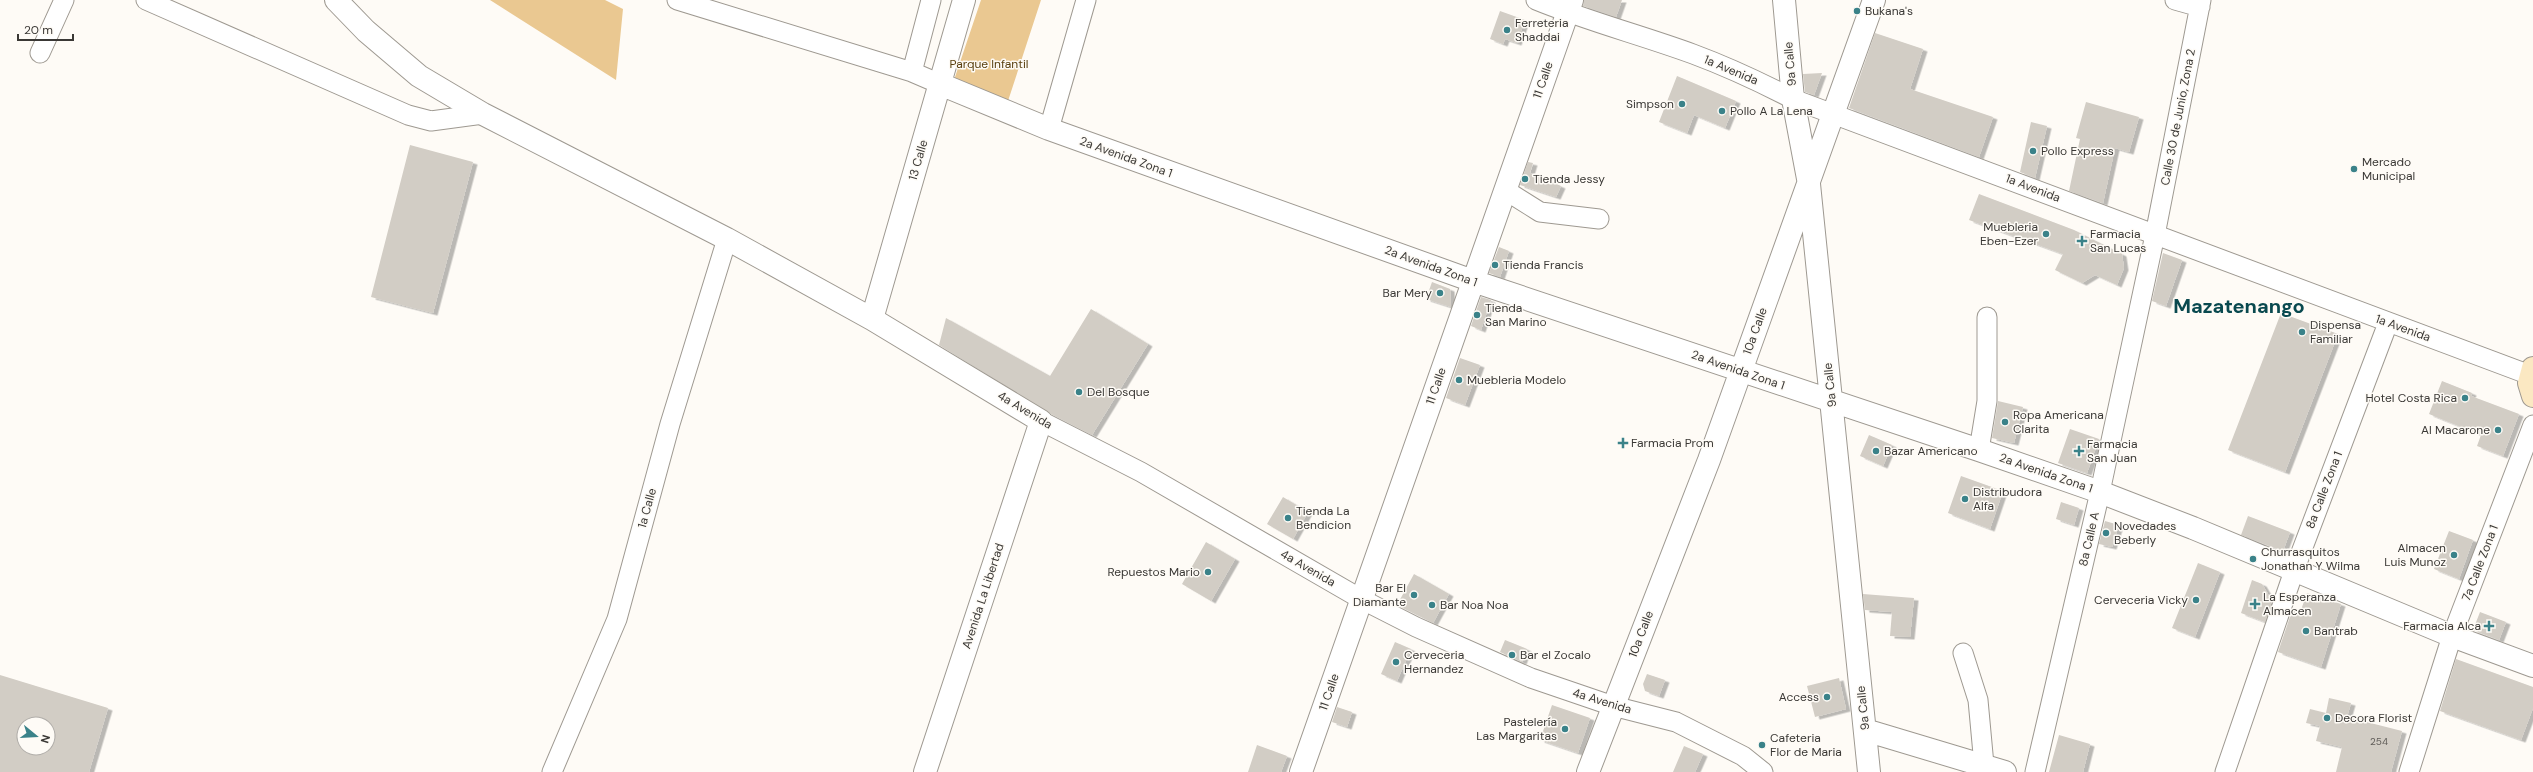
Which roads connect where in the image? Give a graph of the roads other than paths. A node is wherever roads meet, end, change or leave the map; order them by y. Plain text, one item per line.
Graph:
1 (64, 0) edge
2 (146, 0) edge
3 (336, 0) edge
4 (677, 0) edge
5 (931, 0) edge
6 (964, 0) edge
7 (1086, 0) edge
8 (1536, 0) edge
9 (1784, 0) edge
10 (1874, 0) edge
11 (2175, 0) edge
12 (2201, 4) edge
13 (707, 5) edge
14 (1569, 6) edge
15 (40, 53) dead end
16 (912, 72) junction
17 (940, 84) junction
18 (1793, 99) junction
19 (483, 114) junction
20 (1835, 114) junction
21 (1049, 129) junction
22 (1809, 184) junction
23 (1505, 190) junction
24 (1599, 219) dead end
25 (2155, 235) junction
26 (727, 239) junction
27 (1473, 281) junction
28 (1988, 317) dead end
29 (872, 319) junction
30 (2388, 323) junction
31 (1740, 370) junction
32 (2532, 380) edge
33 (1832, 402) junction
34 (1041, 421) junction
35 (2533, 425) edge
36 (1979, 450) junction
37 (2100, 492) junction
38 (2294, 571) junction
39 (1361, 599) junction
40 (2452, 636) junction
41 (1963, 653) dead end
42 (2533, 666) edge
43 (1613, 706) junction
44 (1865, 730) junction
45 (1984, 765) junction
46 (552, 772) edge
47 (925, 772) edge
48 (1300, 772) edge
49 (1588, 772) edge
50 (1763, 772) edge
51 (1869, 772) edge
52 (2005, 772) edge
53 (2035, 772) edge
54 (2225, 772) edge
55 (2409, 772) edge

1 - 15 street
2 - 19 street
3 - 19 street, 4a Avenida
4 - 13 street
5 - 16 street
6 - 17 street, 13 Calle
7 - 21 street
8 - 14 street, 1a Avenida
9 - 18 street, 9a Calle
10 - 20 street, 10a Calle
11 - 12 street
12 - 25 street, Calle 30 de Junio, Zona 2
13 - 16 street
14 - 18 street, 1a Avenida
14 - 23 street, 11 Calle
16 - 17 street
17 - 21 street, 2a Avenida Zona 1
17 - 29 street, 13 Calle
18 - 20 street, 1a Avenida
18 - 22 street, 9a Calle
19 - 26 street, 4a Avenida
20 - 22 street, 10a Calle
20 - 25 street, 1a Avenida
21 - 27 street, 2a Avenida Zona 1
22 - 31 street, 10a Calle
22 - 33 street, 9a Calle
23 - 24 street
23 - 27 street, 11 Calle
25 - 30 street, 1a Avenida
25 - 37 street, 8a Calle A
26 - 29 street, 4a Avenida
26 - 46 street, 1a Calle
27 - 31 street, 2a Avenida Zona 1
27 - 39 street, 11 Calle
28 - 36 street
29 - 34 street, 4a Avenida
30 - 32 street, 1a Avenida
30 - 38 street, 8a Calle Zona 1
31 - 33 street, 2a Avenida Zona 1
31 - 43 street, 10a Calle
33 - 36 street, 2a Avenida Zona 1
33 - 44 street, 9a Calle
34 - 39 street, 4a Avenida
34 - 47 street, Avenida La Libertad
35 - 40 street, 7a Calle Zona 1
36 - 37 street, 2a Avenida Zona 1
37 - 38 street, 2a Avenida Zona 1
37 - 53 street, 8a Calle A
38 - 40 street, 2a Avenida Zona 1
38 - 54 street, 8a Calle Zona 1
39 - 43 street, 4a Avenida
39 - 48 street, 11 Calle
40 - 42 street, 2a Avenida Zona 1
40 - 55 street, 7a Calle Zona 1
41 - 45 street
43 - 49 street, 10a Calle
43 - 50 street, 4a Avenida
44 - 45 street
44 - 51 street, 9a Calle
45 - 52 street

